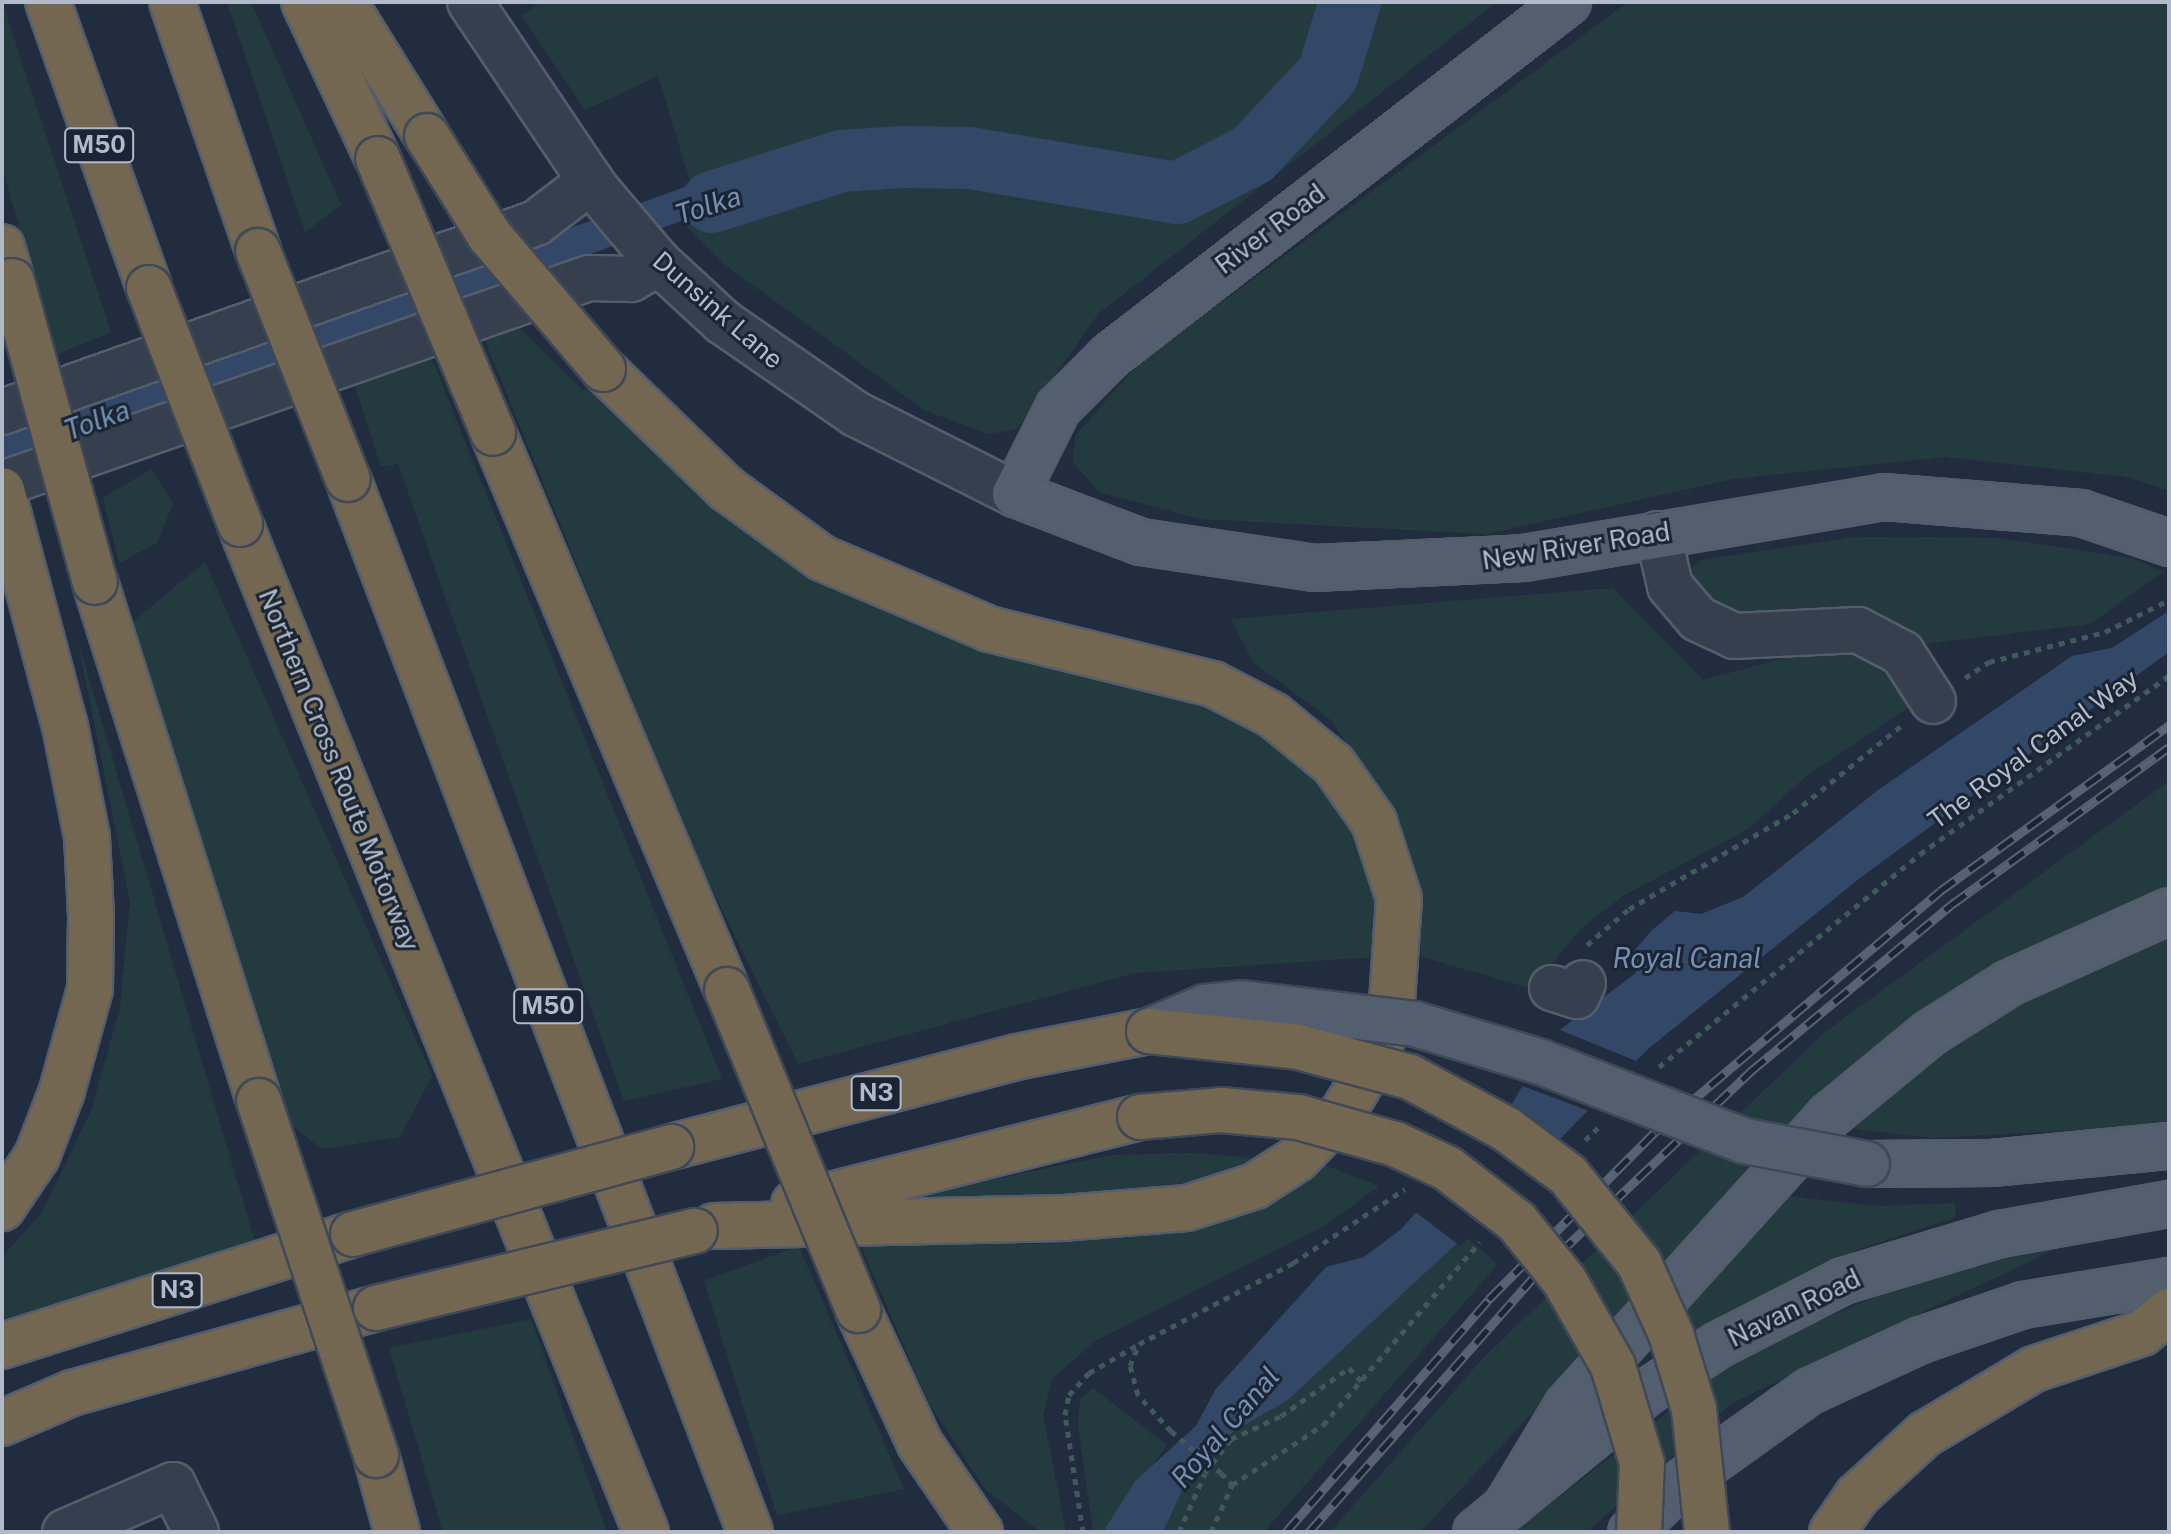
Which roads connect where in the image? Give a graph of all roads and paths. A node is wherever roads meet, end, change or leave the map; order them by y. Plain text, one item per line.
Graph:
1 (48, 2) edge
2 (172, 2) edge
3 (304, 2) edge
4 (344, 2) edge
5 (470, 2) edge
6 (1568, 2) edge
7 (594, 185) junction
8 (652, 255) junction
9 (7, 264) edge
10 (2, 412) edge
11 (2, 484) edge
12 (2, 490) edge
13 (1015, 494) junction
14 (1658, 534) junction
15 (2155, 537) edge
16 (2169, 600) edge
17 (2169, 676) edge
18 (1933, 701) junction
19 (1920, 854) dead end
20 (2169, 911) edge
21 (1568, 986) dead end
22 (1149, 1031) junction
23 (2169, 1146) edge
24 (1411, 1184) dead end
25 (2169, 1204) edge
26 (2, 1208) edge
27 (705, 1228) junction
28 (2169, 1281) edge
29 (2169, 1311) edge
30 (1139, 1344) junction
31 (2, 1346) edge
32 (2, 1423) edge
33 (1232, 1485) junction
34 (1509, 1502) junction
35 (65, 1532) edge
36 (196, 1532) edge
37 (397, 1532) edge
38 (646, 1532) edge
39 (750, 1532) edge
40 (980, 1532) edge
41 (1083, 1532) edge
42 (1179, 1532) edge
43 (1211, 1532) edge
44 (1476, 1532) edge
45 (1631, 1532) edge
46 (1639, 1532) edge
47 (1707, 1532) edge
48 (1832, 1532) edge

1 - 38 highway, Northern Cross Route Motorway / M50, bridge
2 - 39 highway, M50, bridge
3 - 40 highway, bridge
4 - 27 highway, bridge
5 - 7 street, Dunsink Lane
6 - 13 main road, River Road
7 - 8 street, Dunsink Lane
7 - 10 street
8 - 11 street
8 - 13 street, Dunsink Lane
9 - 37 highway, bridge
12 - 26 highway
13 - 14 main road, New River Road
14 - 15 main road, New River Road
14 - 18 street
16 - 18 path
17 - 19 path, The Royal Canal Way
18 - 21 path
20 - 34 main road
22 - 23 main road, bridge
22 - 31 highway, N3, bridge
22 - 47 highway, bridge
24 - 30 path
25 - 34 main road, Navan Road
27 - 32 highway, bridge
27 - 46 highway, bridge
28 - 45 main road
29 - 48 highway
30 - 33 path, bridge
30 - 41 path
33 - 42 path
33 - 43 path
34 - 44 main road, Navan Road
35 - 36 street

